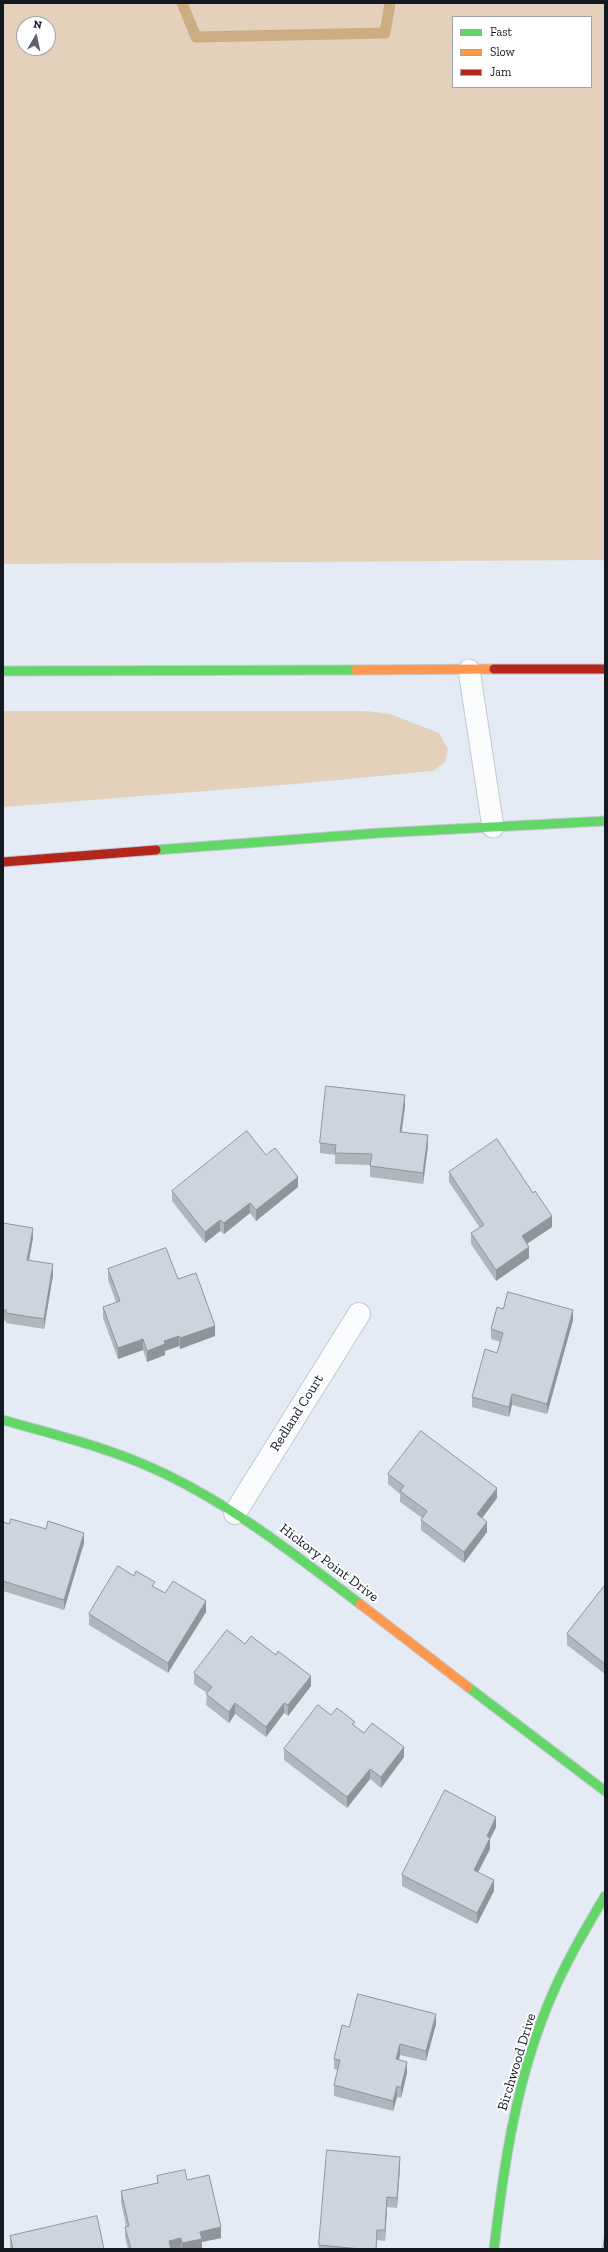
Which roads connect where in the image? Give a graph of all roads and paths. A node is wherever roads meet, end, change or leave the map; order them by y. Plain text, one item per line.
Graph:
1 (469, 670) junction
2 (605, 670) edge
3 (3, 671) edge
4 (605, 821) edge
5 (493, 827) junction
6 (3, 862) edge
7 (359, 1314) dead end
8 (3, 1420) edge
9 (235, 1513) junction
10 (605, 1791) edge
11 (605, 1896) edge
12 (494, 2249) edge

1 - 2 main road
1 - 3 main road
1 - 5 lane
4 - 5 main road
5 - 6 main road
7 - 9 street, Redland Court
8 - 9 main road, Hickory Point Drive
9 - 10 main road, Hickory Point Drive
11 - 12 main road, Birchwood Drive

